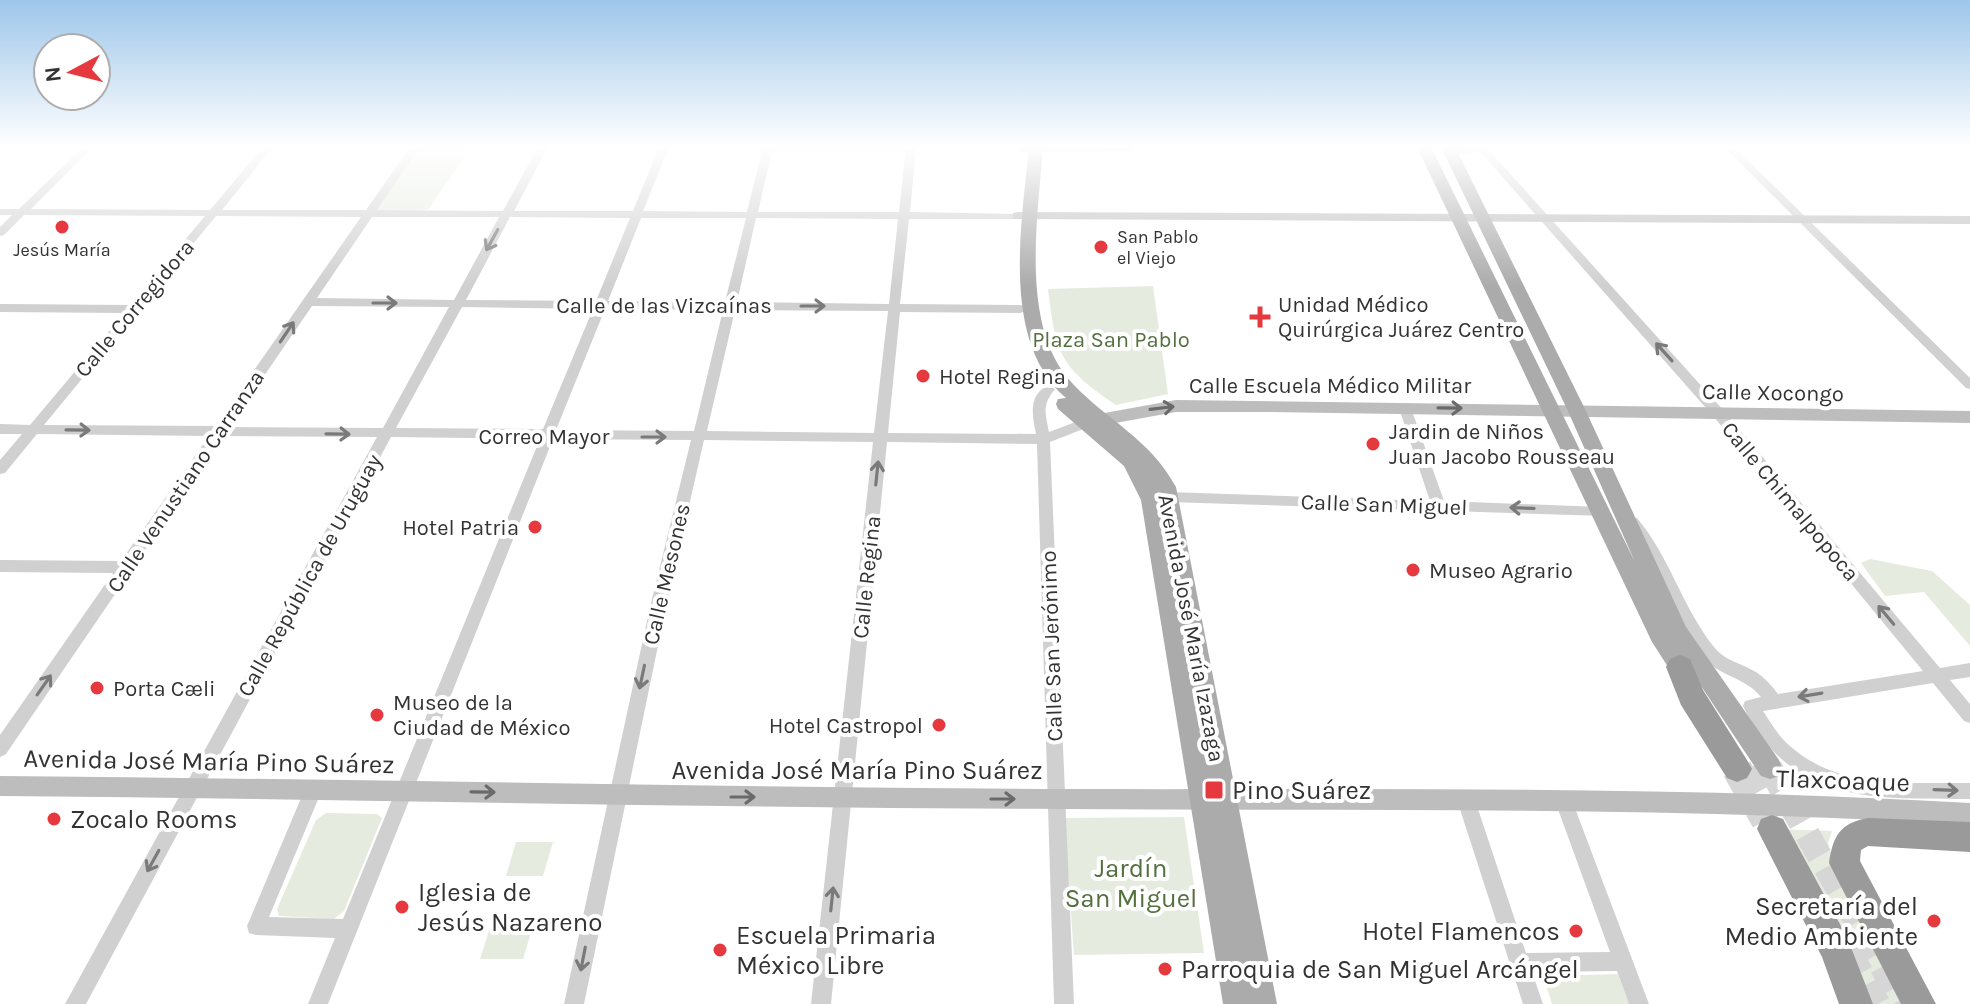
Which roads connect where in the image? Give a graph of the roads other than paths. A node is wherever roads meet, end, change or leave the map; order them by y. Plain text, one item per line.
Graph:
1 (40, 194) edge
2 (229, 194) edge
3 (382, 194) edge
4 (517, 194) edge
5 (645, 194) edge
6 (757, 194) edge
7 (908, 194) edge
8 (1026, 194) edge
9 (1446, 194) edge
10 (1452, 194) edge
11 (1469, 194) edge
12 (1523, 194) edge
13 (1778, 194) edge
14 (215, 210) junction
15 (370, 211) junction
16 (0, 212) edge
17 (21, 212) junction
18 (507, 213) junction
19 (637, 214) junction
20 (752, 214) junction
21 (906, 216) junction
22 (1024, 216) junction
23 (1458, 219) junction
24 (1481, 219) junction
25 (1545, 219) junction
26 (1804, 219) junction
27 (1970, 220) edge
28 (0, 233) edge
29 (1030, 235) junction
30 (1018, 254) junction
31 (307, 302) junction
32 (457, 303) junction
33 (601, 305) junction
34 (730, 306) junction
35 (896, 307) junction
36 (0, 308) edge
37 (134, 309) junction
38 (1021, 309) junction
39 (1970, 385) edge
40 (1049, 389) junction
41 (1405, 408) junction
42 (1548, 409) junction
43 (1576, 409) junction
44 (1719, 414) junction
45 (1970, 417) edge
46 (1094, 420) junction
47 (0, 429) edge
48 (33, 429) junction
49 (218, 432) junction
50 (385, 435) junction
51 (548, 437) junction
52 (698, 437) junction
53 (881, 437) junction
54 (1043, 439) junction
55 (0, 469) edge
56 (1168, 497) junction
57 (1439, 506) junction
58 (1611, 512) junction
59 (0, 566) edge
60 (126, 567) junction
61 (1680, 667) joint
62 (1970, 670) edge
63 (1936, 674) junction
64 (1773, 701) junction
65 (1970, 716) edge
66 (0, 749) edge
67 (1752, 769) joint
68 (0, 786) edge
69 (193, 787) junction
70 (313, 790) junction
71 (405, 790) junction
72 (1970, 791) edge
73 (616, 796) junction
74 (843, 798) junction
75 (1057, 799) junction
76 (1213, 799) junction
77 (1466, 800) junction
78 (1564, 801) junction
79 (1714, 804) joint
80 (1970, 814) edge
81 (1772, 829) tunnel mouth
82 (1970, 837) edge
83 (349, 929) junction
84 (1623, 961) junction
85 (1519, 963) junction
86 (75, 1004) edge
87 (318, 1004) edge
88 (574, 1004) edge
89 (821, 1004) edge
90 (1064, 1004) edge
91 (1237, 1004) edge
92 (1263, 1004) edge
93 (1533, 1004) edge
94 (1639, 1004) edge
95 (1856, 1004) edge
96 (1919, 1004) edge

1 - 17 street
2 - 14 street, Calle Corregidora
3 - 15 street, Calle Venustiano Carranza
4 - 18 street, Calle República de Uruguay
5 - 19 street
6 - 20 street, Calle Mesones
7 - 21 street, Calle Regina
8 - 22 main road
9 - 23 main road
10 - 23 main road
11 - 24 main road
12 - 25 street, Calle Chimalpopoca
13 - 26 street
14 - 15 street
14 - 17 street
14 - 37 street, Calle Corregidora
15 - 18 street
15 - 31 street, Calle Venustiano Carranza
16 - 17 street
17 - 28 street
18 - 19 street
18 -> 32 street, Calle República de Uruguay
19 - 20 street
19 - 33 street
20 - 21 street
20 - 34 street, Calle Mesones
21 - 22 street
21 - 35 street, Calle Regina
22 - 23 street
22 - 29 main road
22 - 30 main road
23 - 24 street
23 - 42 main road
24 - 25 street
24 - 43 main road
25 - 26 street
44 -> 25 street, Calle Chimalpopoca
26 - 27 street
26 - 39 street
29 - 30 main road
29 - 46 main road
30 - 38 main road
31 -> 32 street, Calle de las Vizcaínas
49 -> 31 street, Calle Venustiano Carranza
32 - 33 street, Calle de las Vizcaínas
32 - 50 street, Calle República de Uruguay
33 - 34 street, Calle de las Vizcaínas
33 - 51 street
34 -> 35 street, Calle de las Vizcaínas
34 - 52 street, Calle Mesones
35 - 38 street, Calle de las Vizcaínas
35 - 53 street, Calle Regina
36 - 37 street
37 - 48 street, Calle Corregidora
38 - 40 main road
40 - 46 main road
40 - 54 street, Calle San Jerónimo
41 -> 42 street, Calle Escuela Médico Militar
46 -> 41 street, Calle Escuela Médico Militar
41 - 57 street
42 - 43 street, Calle Escuela Médico Militar
42 - 58 main road
43 - 44 street, Calle Xocongo
43 - 58 main road
44 - 45 street, Calle Xocongo
63 -> 44 street, Calle Chimalpopoca
46 - 54 street, Correo Mayor
46 - 56 main road, Avenida José María Izazaga
46 - 76 main road, Avenida José María Izazaga
47 - 48 street, Correo Mayor
48 -> 49 street, Correo Mayor
48 - 55 street, Calle Corregidora
49 -> 50 street, Correo Mayor
49 - 60 street, Calle Venustiano Carranza
50 - 51 street, Correo Mayor
50 - 69 street, Calle República de Uruguay
51 -> 52 street, Correo Mayor
51 - 71 street
52 - 53 street, Correo Mayor
52 -> 73 street, Calle Mesones
53 - 54 street, Correo Mayor
74 -> 53 street, Calle Regina
54 - 75 street, Calle San Jerónimo
56 - 57 street, Calle San Miguel
56 - 76 main road, Avenida José María Izazaga
58 -> 57 street, Calle San Miguel
58 - 61 main road
58 - 64 street
58 - 67 main road
59 - 60 street
66 -> 60 street, Calle Venustiano Carranza
61 - 67 highway
62 - 63 street
63 -> 64 street
63 - 65 street, Calle Chimalpopoca
64 -> 72 street
68 - 69 street, Avenida José María Pino Suárez
69 - 70 street, Avenida José María Pino Suárez
69 -> 86 street, Calle República de Uruguay
70 - 71 street, Avenida José María Pino Suárez
70 - 83 street
71 -> 73 street, Avenida José María Pino Suárez
71 - 83 street
73 -> 74 street, Avenida José María Pino Suárez
73 -> 88 street, Calle Mesones
74 -> 75 street, Avenida José María Pino Suárez
89 -> 74 street, Calle Regina
75 - 76 street, Avenida José María Pino Suárez
75 - 90 street, Calle San Jerónimo
76 - 77 street, Avenida José María Pino Suárez
76 - 91 main road, Avenida José María Izazaga
76 - 92 main road, Avenida José María Izazaga
77 - 78 street, Avenida José María Pino Suárez
77 - 85 street
78 - 79 street, Avenida José María Pino Suárez
78 - 84 street
79 - 80 street, Tlaxcoaque
81 - 95 highway
82 - 96 highway
83 - 87 street
84 - 85 street
84 - 94 street
85 - 93 street

